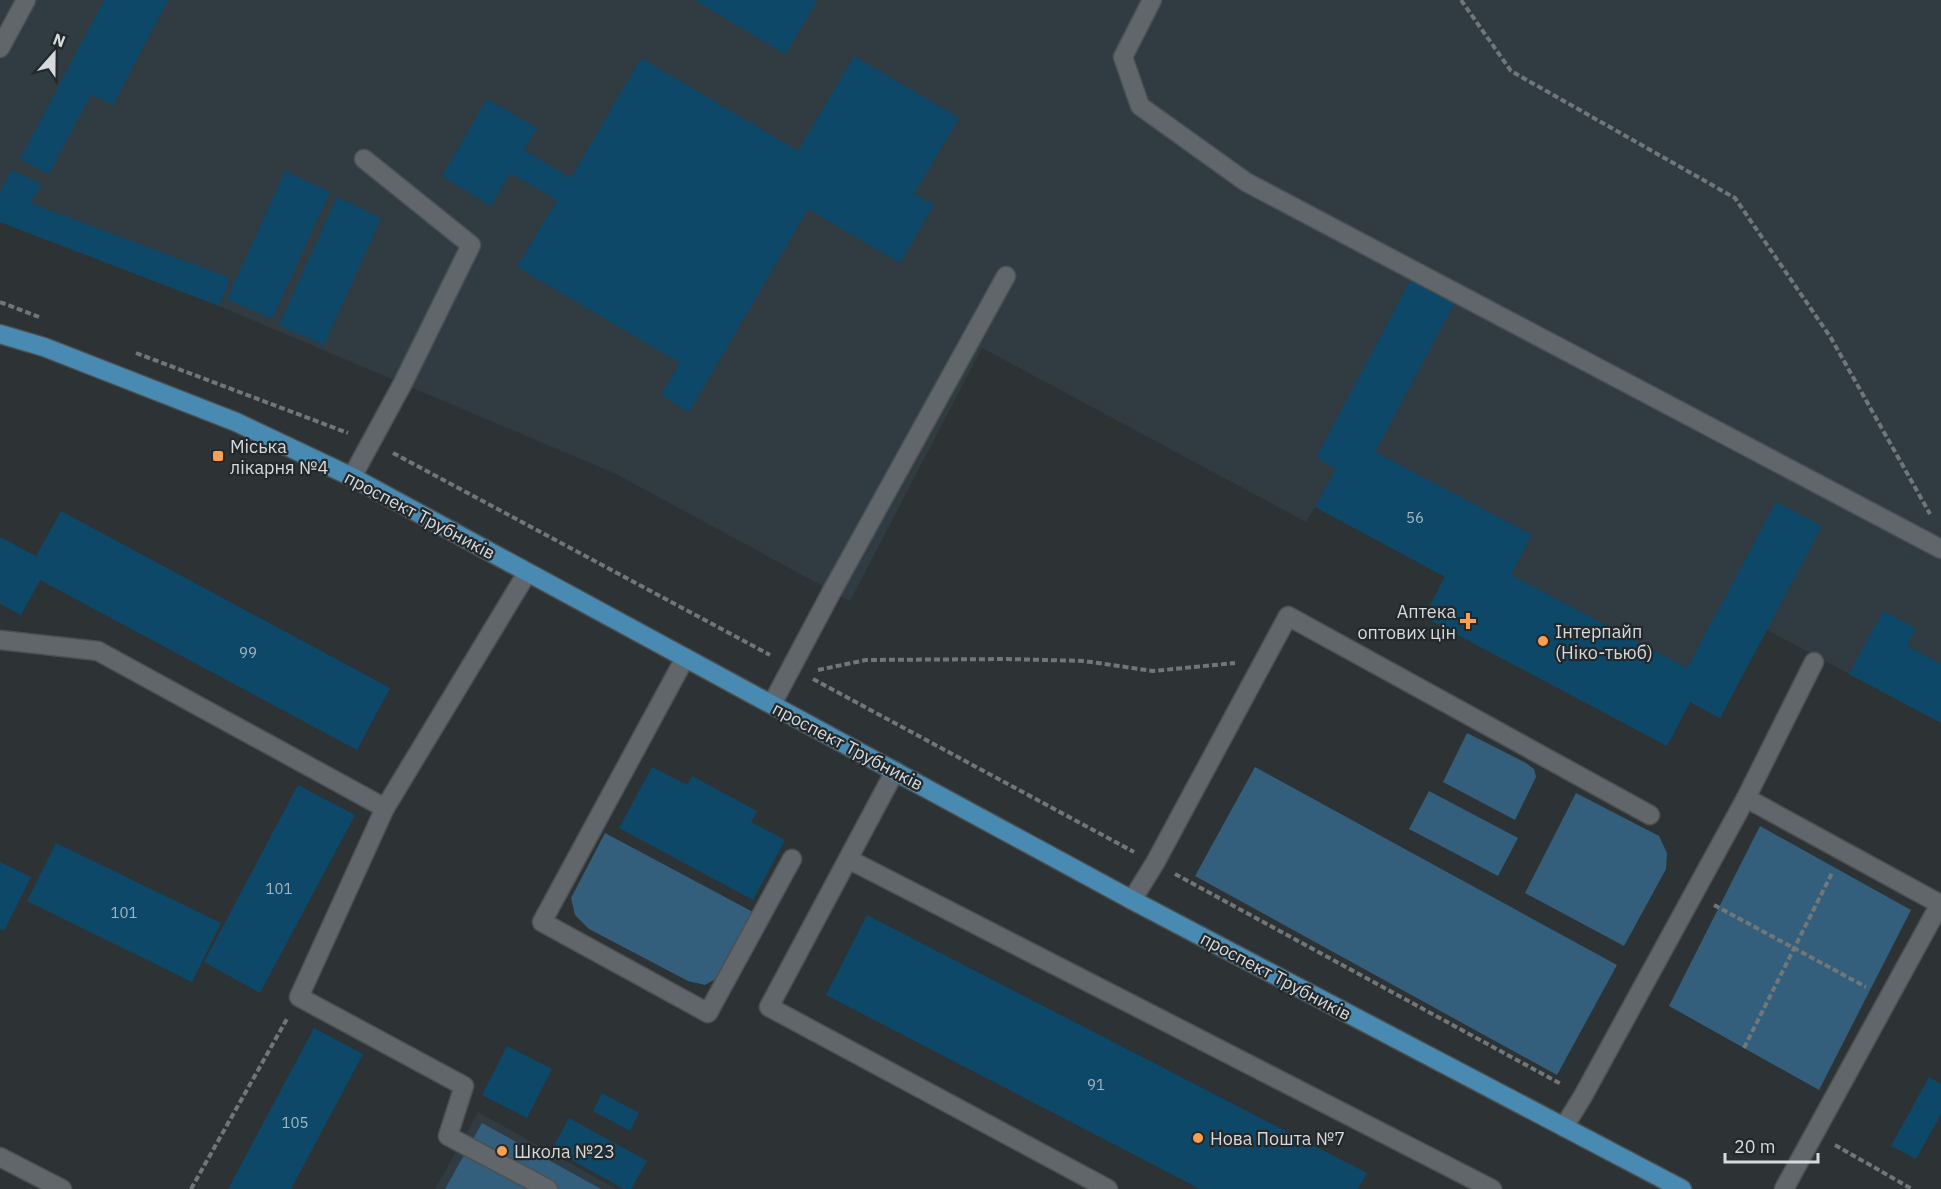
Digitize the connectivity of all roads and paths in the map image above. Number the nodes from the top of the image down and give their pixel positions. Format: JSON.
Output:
{"nodes":[{"id":1,"x":26,"y":0,"type":"edge"},
{"id":2,"x":1152,"y":0,"type":"edge"},
{"id":3,"x":1461,"y":0,"type":"edge"},
{"id":4,"x":0,"y":48,"type":"edge"},
{"id":5,"x":363,"y":159,"type":"dead end"},
{"id":6,"x":1006,"y":276,"type":"dead end"},
{"id":7,"x":0,"y":334,"type":"edge"},
{"id":8,"x":352,"y":477,"type":"junction"},
{"id":9,"x":1935,"y":523,"type":"dead end"},
{"id":10,"x":1941,"y":549,"type":"edge"},
{"id":11,"x":527,"y":573,"type":"junction"},
{"id":12,"x":0,"y":640,"type":"edge"},
{"id":13,"x":686,"y":658,"type":"junction"},
{"id":14,"x":1265,"y":660,"type":"junction"},
{"id":15,"x":1814,"y":662,"type":"dead end"},
{"id":16,"x":813,"y":671,"type":"dead end"},
{"id":17,"x":772,"y":704,"type":"junction"},
{"id":18,"x":895,"y":771,"type":"junction"},
{"id":19,"x":1746,"y":798,"type":"junction"},
{"id":20,"x":385,"y":808,"type":"junction"},
{"id":21,"x":1650,"y":815,"type":"dead end"},
{"id":22,"x":1843,"y":851,"type":"junction"},
{"id":23,"x":792,"y":859,"type":"dead end"},
{"id":24,"x":848,"y":859,"type":"junction"},
{"id":25,"x":1693,"y":893,"type":"junction"},
{"id":26,"x":1132,"y":900,"type":"junction"},
{"id":27,"x":1940,"y":903,"type":"edge"},
{"id":28,"x":1792,"y":949,"type":"junction"},
{"id":29,"x":299,"y":997,"type":"junction"},
{"id":30,"x":1888,"y":999,"type":"junction"},
{"id":31,"x":1744,"y":1048,"type":"dead end"},
{"id":32,"x":1564,"y":1127,"type":"junction"},
{"id":33,"x":1813,"y":1133,"type":"junction"},
{"id":34,"x":0,"y":1157,"type":"edge"},
{"id":35,"x":1656,"y":1183,"type":"edge"},
{"id":36,"x":62,"y":1189,"type":"edge"},
{"id":37,"x":191,"y":1189,"type":"edge"},
{"id":38,"x":548,"y":1189,"type":"edge"},
{"id":39,"x":1108,"y":1189,"type":"edge"},
{"id":40,"x":1492,"y":1189,"type":"edge"},
{"id":41,"x":1682,"y":1189,"type":"edge"},
{"id":42,"x":1784,"y":1189,"type":"edge"},
{"id":43,"x":1912,"y":1189,"type":"edge"}],
"edges":[{"from":1,"to":4,"type":"lane"},
{"from":2,"to":10,"type":"lane"},
{"from":3,"to":9,"type":"path"},
{"from":5,"to":8,"type":"lane"},
{"from":6,"to":17,"type":"lane"},
{"from":7,"to":8,"type":"main road","name":"проспект Трубників"},
{"from":8,"to":11,"type":"main road","name":"проспект Трубників"},
{"from":11,"to":13,"type":"main road","name":"проспект Трубників"},
{"from":11,"to":20,"type":"lane"},
{"from":12,"to":20,"type":"lane"},
{"from":13,"to":17,"type":"main road","name":"проспект Трубників"},
{"from":13,"to":23,"type":"lane"},
{"from":14,"to":16,"type":"path"},
{"from":14,"to":21,"type":"lane"},
{"from":14,"to":26,"type":"lane"},
{"from":15,"to":19,"type":"lane"},
{"from":17,"to":18,"type":"main road","name":"проспект Трубників"},
{"from":18,"to":24,"type":"lane"},
{"from":18,"to":26,"type":"main road","name":"проспект Трубників"},
{"from":19,"to":22,"type":"lane"},
{"from":19,"to":25,"type":"lane"},
{"from":20,"to":29,"type":"lane"},
{"from":22,"to":27,"type":"lane"},
{"from":22,"to":28,"type":"path"},
{"from":24,"to":39,"type":"lane"},
{"from":24,"to":40,"type":"lane"},
{"from":25,"to":28,"type":"path"},
{"from":25,"to":32,"type":"lane"},
{"from":26,"to":32,"type":"main road","name":"проспект Трубників"},
{"from":27,"to":30,"type":"lane"},
{"from":28,"to":30,"type":"path"},
{"from":28,"to":31,"type":"path"},
{"from":29,"to":37,"type":"path"},
{"from":29,"to":38,"type":"lane"},
{"from":30,"to":33,"type":"lane"},
{"from":32,"to":35,"type":"main road","name":"проспект Трубників"},
{"from":33,"to":42,"type":"lane"},
{"from":33,"to":43,"type":"path"},
{"from":34,"to":36,"type":"lane"},
{"from":35,"to":41,"type":"main road","name":"проспект Трубників"}]}
